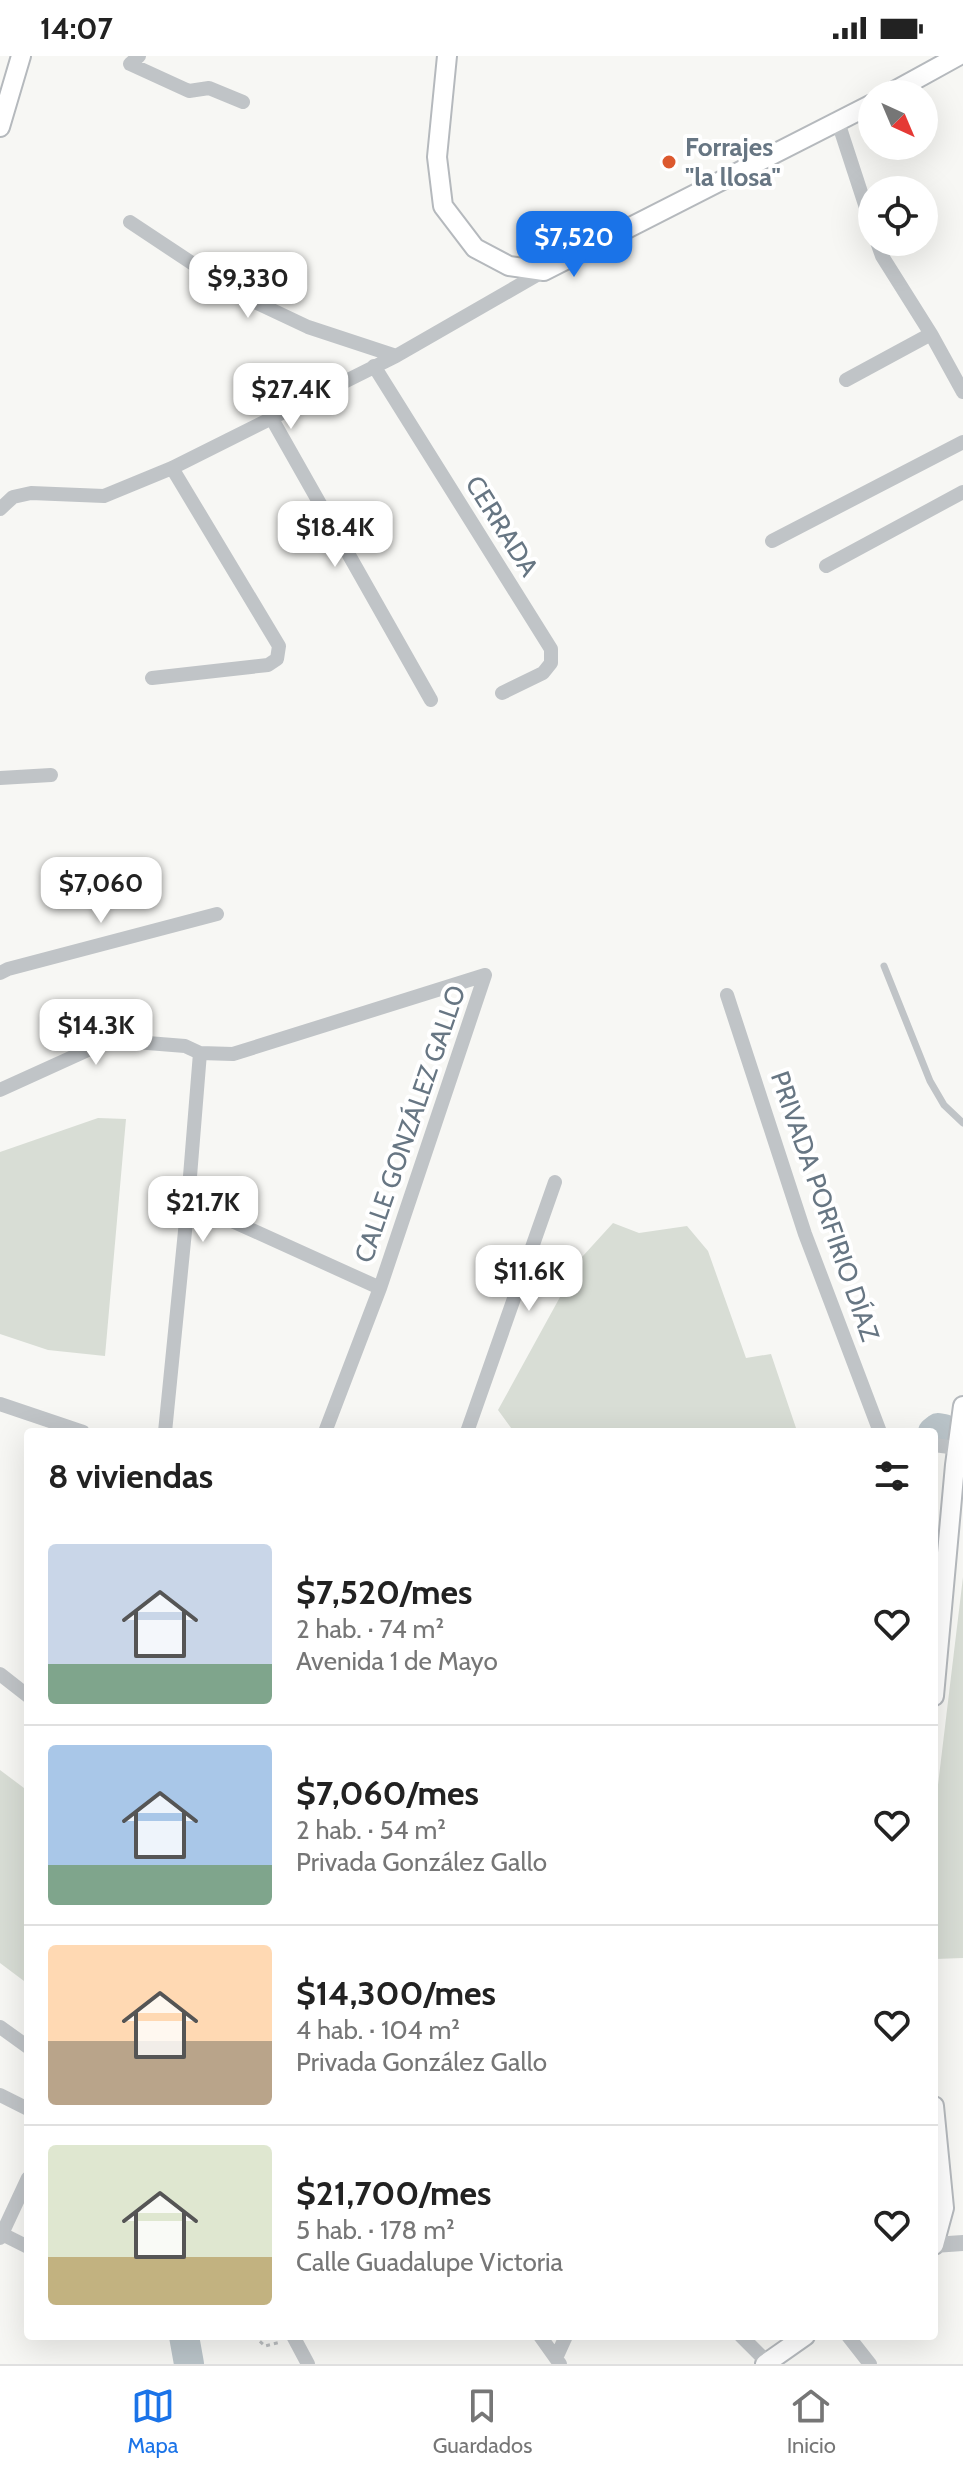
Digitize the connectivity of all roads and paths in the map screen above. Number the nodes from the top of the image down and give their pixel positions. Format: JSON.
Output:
{"nodes":[{"id":1,"x":21,"y":56,"type":"edge"},
{"id":2,"x":139,"y":56,"type":"edge"},
{"id":3,"x":447,"y":56,"type":"edge"},
{"id":4,"x":958,"y":56,"type":"edge"},
{"id":5,"x":914,"y":80,"type":"edge"},
{"id":6,"x":243,"y":102,"type":"dead end"},
{"id":7,"x":858,"y":111,"type":"edge"},
{"id":8,"x":838,"y":122,"type":"junction"},
{"id":9,"x":0,"y":127,"type":"edge"},
{"id":10,"x":858,"y":183,"type":"edge"},
{"id":11,"x":130,"y":222,"type":"dead end"},
{"id":12,"x":882,"y":256,"type":"edge"},
{"id":13,"x":544,"y":271,"type":"junction"},
{"id":14,"x":931,"y":334,"type":"junction"},
{"id":15,"x":396,"y":356,"type":"junction"},
{"id":16,"x":374,"y":366,"type":"junction"},
{"id":17,"x":846,"y":380,"type":"dead end"},
{"id":18,"x":961,"y":383,"type":"edge"},
{"id":19,"x":272,"y":419,"type":"junction"},
{"id":20,"x":963,"y":442,"type":"edge"},
{"id":21,"x":172,"y":468,"type":"junction"},
{"id":22,"x":963,"y":492,"type":"edge"},
{"id":23,"x":0,"y":509,"type":"edge"},
{"id":24,"x":772,"y":541,"type":"dead end"},
{"id":25,"x":826,"y":566,"type":"dead end"},
{"id":26,"x":152,"y":678,"type":"dead end"},
{"id":27,"x":502,"y":693,"type":"dead end"},
{"id":28,"x":431,"y":700,"type":"dead end"},
{"id":29,"x":51,"y":775,"type":"dead end"},
{"id":30,"x":0,"y":778,"type":"edge"},
{"id":31,"x":217,"y":914,"type":"dead end"},
{"id":32,"x":884,"y":966,"type":"dead end"},
{"id":33,"x":0,"y":973,"type":"edge"},
{"id":34,"x":727,"y":995,"type":"dead end"},
{"id":35,"x":200,"y":1053,"type":"junction"},
{"id":36,"x":0,"y":1090,"type":"edge"},
{"id":37,"x":963,"y":1123,"type":"edge"},
{"id":38,"x":555,"y":1182,"type":"dead end"},
{"id":39,"x":188,"y":1201,"type":"junction"},
{"id":40,"x":380,"y":1288,"type":"junction"},
{"id":41,"x":963,"y":1406,"type":"edge"},
{"id":42,"x":2,"y":1408,"type":"edge"},
{"id":43,"x":70,"y":1428,"type":"edge"},
{"id":44,"x":165,"y":1428,"type":"edge"},
{"id":45,"x":327,"y":1428,"type":"edge"},
{"id":46,"x":468,"y":1428,"type":"edge"},
{"id":47,"x":878,"y":1428,"type":"edge"},
{"id":48,"x":938,"y":1446,"type":"edge"},
{"id":49,"x":957,"y":1448,"type":"junction"},
{"id":50,"x":938,"y":1653,"type":"edge"},
{"id":51,"x":1,"y":1678,"type":"edge"},
{"id":52,"x":24,"y":1688,"type":"edge"},
{"id":53,"x":0,"y":2027,"type":"edge"},
{"id":54,"x":24,"y":2044,"type":"edge"},
{"id":55,"x":0,"y":2095,"type":"edge"},
{"id":56,"x":24,"y":2107,"type":"edge"},
{"id":57,"x":24,"y":2186,"type":"edge"},
{"id":58,"x":938,"y":2188,"type":"edge"},
{"id":59,"x":939,"y":2208,"type":"edge"},
{"id":60,"x":1,"y":2235,"type":"edge"},
{"id":61,"x":963,"y":2243,"type":"edge"},
{"id":62,"x":24,"y":2245,"type":"edge"},
{"id":63,"x":938,"y":2245,"type":"edge"},
{"id":64,"x":258,"y":2340,"type":"edge"},
{"id":65,"x":286,"y":2340,"type":"edge"},
{"id":66,"x":295,"y":2340,"type":"edge"},
{"id":67,"x":543,"y":2340,"type":"edge"},
{"id":68,"x":565,"y":2340,"type":"edge"},
{"id":69,"x":745,"y":2340,"type":"edge"},
{"id":70,"x":799,"y":2340,"type":"edge"},
{"id":71,"x":851,"y":2340,"type":"edge"},
{"id":72,"x":558,"y":2361,"type":"edge"},
{"id":73,"x":766,"y":2363,"type":"edge"},
{"id":74,"x":308,"y":2364,"type":"edge"},
{"id":75,"x":870,"y":2364,"type":"edge"}],
"edges":[{"from":1,"to":9,"type":"main road"},
{"from":2,"to":6,"type":"street"},
{"from":3,"to":13,"type":"main road"},
{"from":4,"to":5,"type":"main road"},
{"from":7,"to":8,"type":"main road"},
{"from":8,"to":10,"type":"street"},
{"from":8,"to":13,"type":"main road"},
{"from":11,"to":15,"type":"street"},
{"from":12,"to":14,"type":"street"},
{"from":13,"to":15,"type":"street"},
{"from":14,"to":17,"type":"street"},
{"from":14,"to":18,"type":"street"},
{"from":15,"to":16,"type":"street"},
{"from":16,"to":19,"type":"street"},
{"from":16,"to":27,"type":"street","name":"CERRADA"},
{"from":19,"to":21,"type":"street"},
{"from":19,"to":28,"type":"street"},
{"from":20,"to":24,"type":"street"},
{"from":21,"to":23,"type":"street"},
{"from":21,"to":26,"type":"street"},
{"from":22,"to":25,"type":"street"},
{"from":29,"to":30,"type":"street"},
{"from":31,"to":33,"type":"street"},
{"from":32,"to":37,"type":"lane"},
{"from":34,"to":47,"type":"street","name":"PRIVADA PORFIRIO DÍAZ"},
{"from":35,"to":36,"type":"street"},
{"from":35,"to":39,"type":"street"},
{"from":35,"to":40,"type":"street","name":"CALLE GONZÁLEZ GALLO"},
{"from":38,"to":46,"type":"street"},
{"from":39,"to":40,"type":"street"},
{"from":39,"to":44,"type":"street"},
{"from":40,"to":45,"type":"street","name":"CALLE GONZÁLEZ GALLO"},
{"from":41,"to":49,"type":"main road"},
{"from":42,"to":43,"type":"street"},
{"from":48,"to":49,"type":"street"},
{"from":49,"to":50,"type":"main road"},
{"from":51,"to":52,"type":"street"},
{"from":53,"to":54,"type":"street"},
{"from":55,"to":56,"type":"street"},
{"from":57,"to":60,"type":"street"},
{"from":58,"to":59,"type":"main road"},
{"from":60,"to":62,"type":"street"},
{"from":61,"to":63,"type":"street"},
{"from":64,"to":65,"type":"path"},
{"from":66,"to":74,"type":"street"},
{"from":67,"to":72,"type":"street"},
{"from":68,"to":72,"type":"street"},
{"from":69,"to":73,"type":"street"},
{"from":70,"to":73,"type":"main road"},
{"from":71,"to":75,"type":"street"}]}
